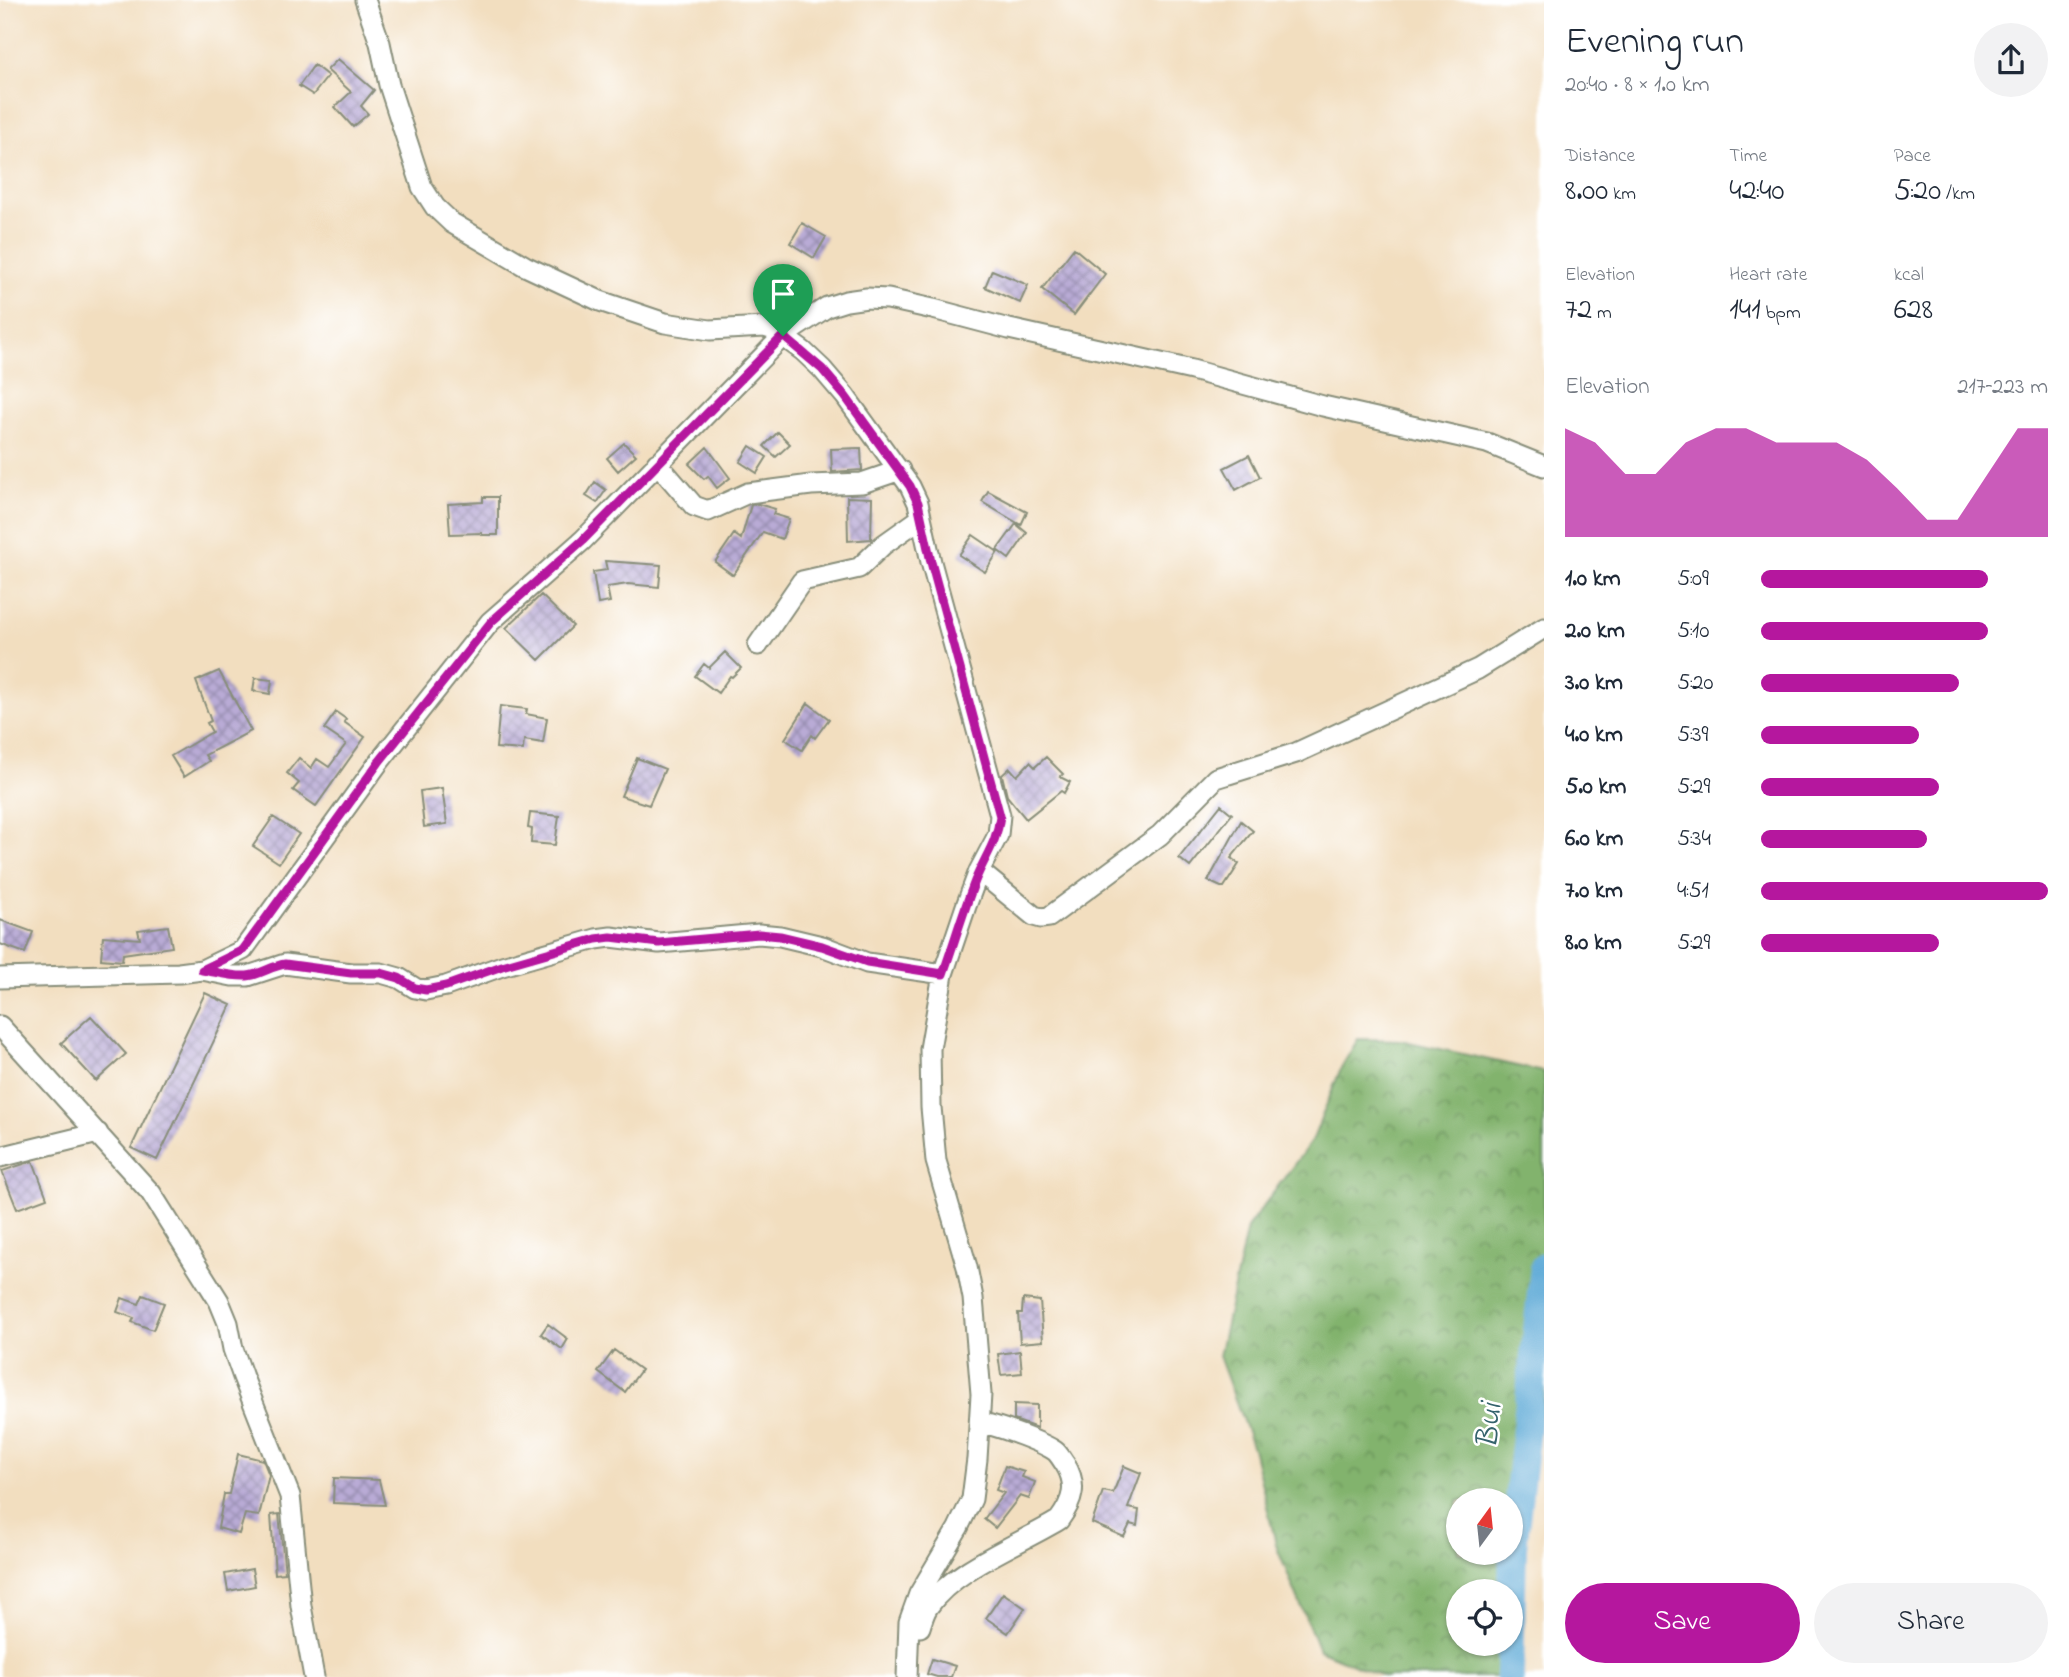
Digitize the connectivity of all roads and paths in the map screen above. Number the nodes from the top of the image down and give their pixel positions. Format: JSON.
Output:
{"nodes":[{"id":1,"x":365,"y":0,"type":"edge"},
{"id":2,"x":783,"y":336,"type":"junction"},
{"id":3,"x":657,"y":463,"type":"junction"},
{"id":4,"x":1544,"y":466,"type":"edge"},
{"id":5,"x":900,"y":470,"type":"junction"},
{"id":6,"x":921,"y":518,"type":"junction"},
{"id":7,"x":1544,"y":628,"type":"edge"},
{"id":8,"x":758,"y":645,"type":"dead end"},
{"id":9,"x":979,"y":871,"type":"junction"},
{"id":10,"x":243,"y":950,"type":"junction"},
{"id":11,"x":202,"y":970,"type":"junction"},
{"id":12,"x":943,"y":974,"type":"junction"},
{"id":13,"x":232,"y":976,"type":"junction"},
{"id":14,"x":0,"y":978,"type":"edge"},
{"id":15,"x":0,"y":1026,"type":"edge"},
{"id":16,"x":98,"y":1133,"type":"junction"},
{"id":17,"x":0,"y":1157,"type":"edge"},
{"id":18,"x":980,"y":1430,"type":"junction"},
{"id":19,"x":906,"y":1673,"type":"edge"},
{"id":20,"x":314,"y":1677,"type":"edge"}],
"edges":[{"from":1,"to":2,"type":"street"},
{"from":2,"to":3,"type":"street"},
{"from":2,"to":4,"type":"street"},
{"from":2,"to":5,"type":"street"},
{"from":3,"to":5,"type":"street"},
{"from":3,"to":10,"type":"street"},
{"from":5,"to":6,"type":"street"},
{"from":6,"to":8,"type":"street"},
{"from":6,"to":9,"type":"street"},
{"from":7,"to":9,"type":"street"},
{"from":9,"to":12,"type":"street"},
{"from":10,"to":11,"type":"street"},
{"from":10,"to":13,"type":"street"},
{"from":11,"to":13,"type":"street"},
{"from":11,"to":14,"type":"street"},
{"from":12,"to":13,"type":"street"},
{"from":12,"to":18,"type":"street"},
{"from":15,"to":16,"type":"street"},
{"from":16,"to":17,"type":"street"},
{"from":16,"to":20,"type":"street"},
{"from":18,"to":19,"type":"street"},
{"from":18,"to":19,"type":"street"}]}
